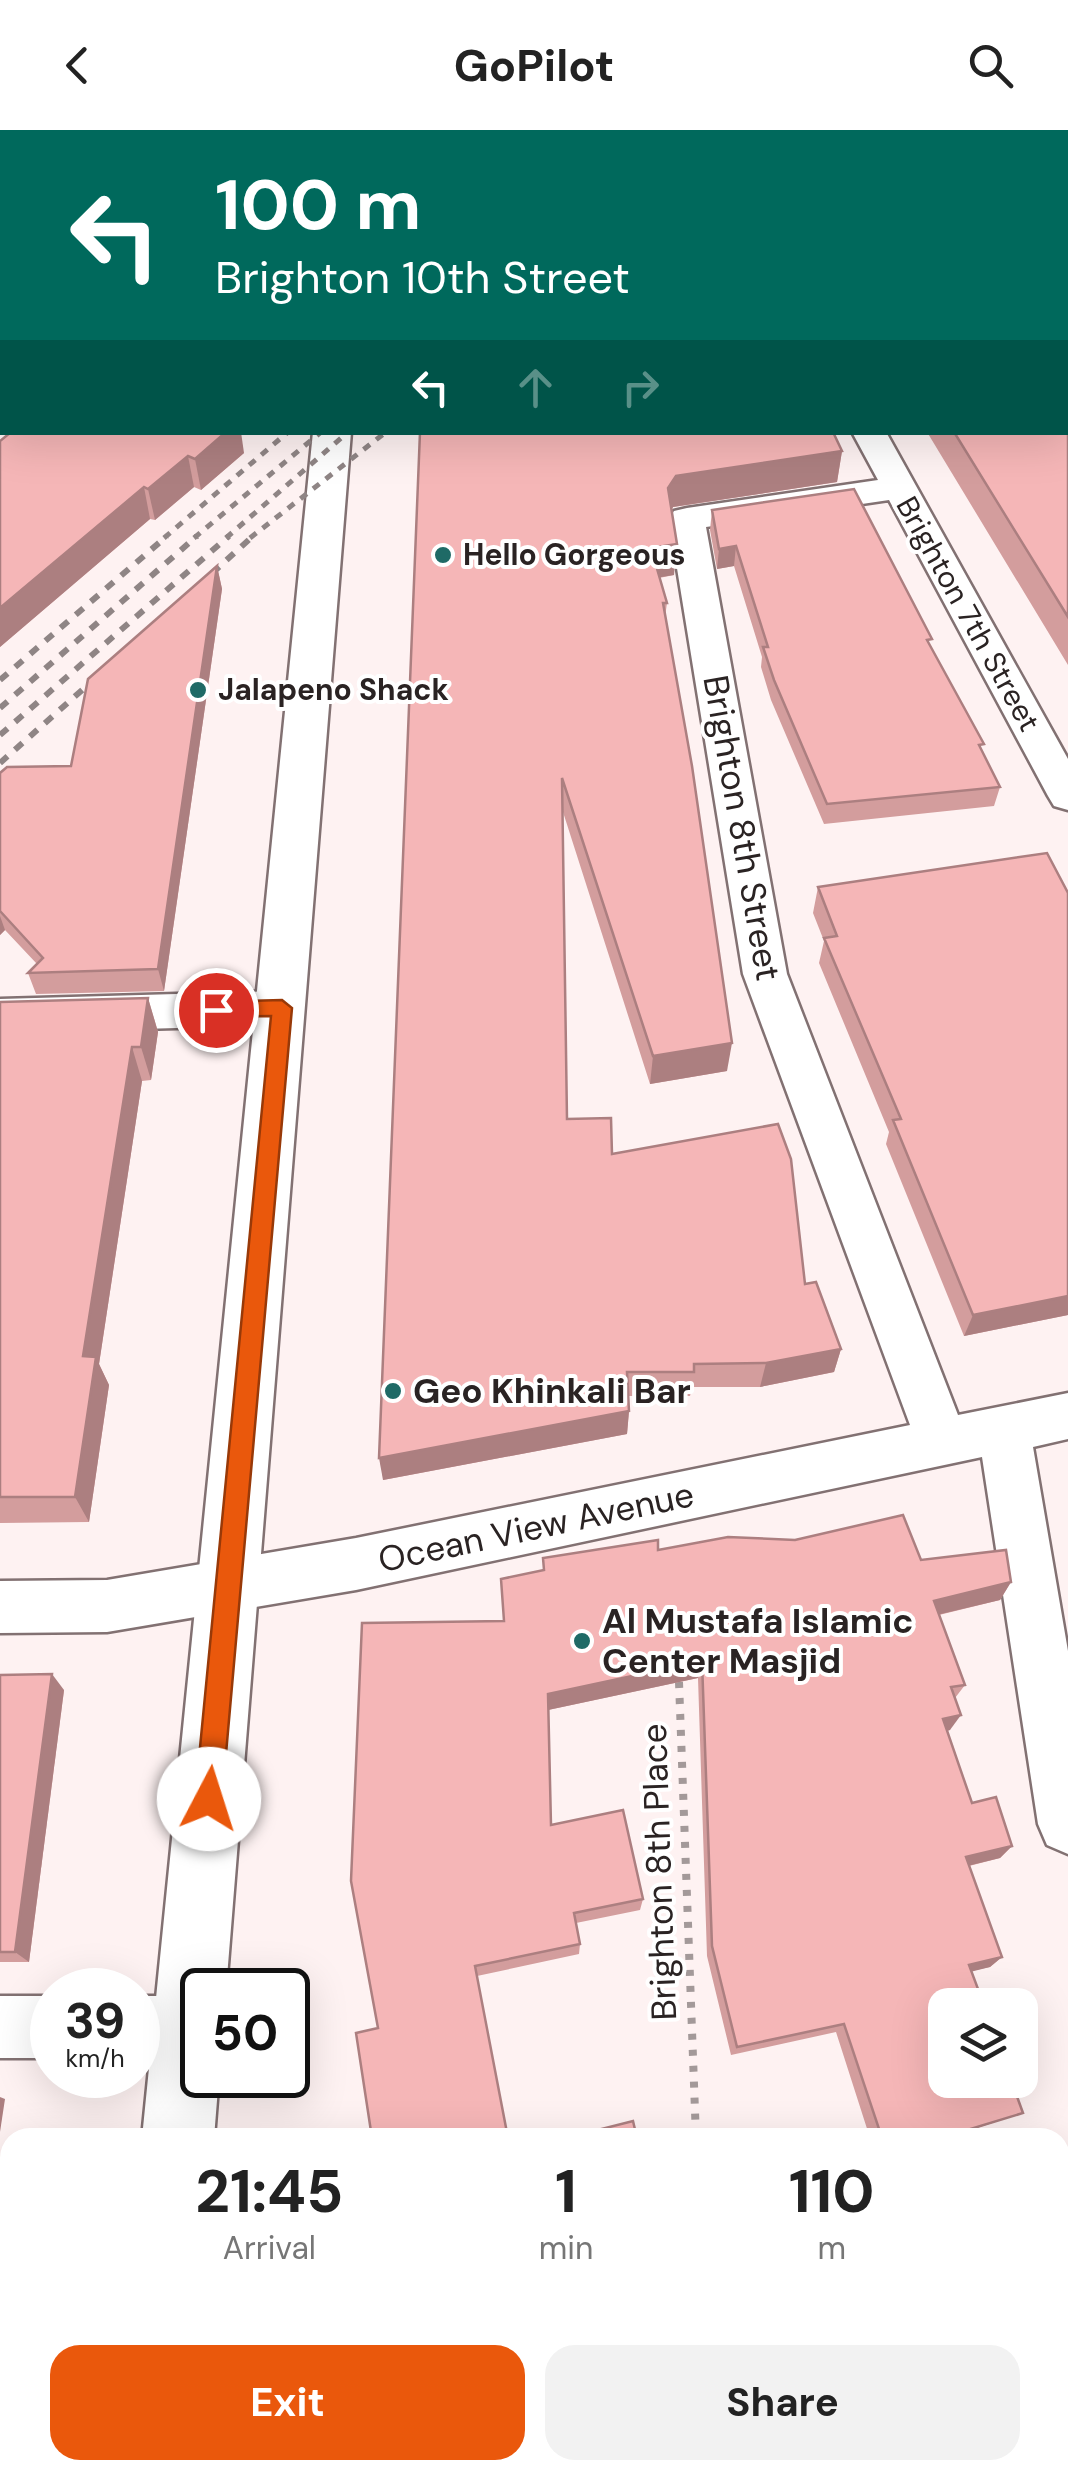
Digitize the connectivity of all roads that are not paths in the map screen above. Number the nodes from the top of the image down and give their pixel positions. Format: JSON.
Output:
{"nodes":[{"id":1,"x":332,"y":435,"type":"edge"},
{"id":2,"x":870,"y":435,"type":"edge"},
{"id":3,"x":900,"y":488,"type":"junction"},
{"id":4,"x":1068,"y":796,"type":"edge"},
{"id":5,"x":282,"y":1008,"type":"junction"},
{"id":6,"x":0,"y":1016,"type":"edge"},
{"id":7,"x":1068,"y":1416,"type":"edge"},
{"id":8,"x":1004,"y":1430,"type":"junction"},
{"id":9,"x":943,"y":1442,"type":"junction"},
{"id":10,"x":229,"y":1585,"type":"junction"},
{"id":11,"x":0,"y":1607,"type":"edge"},
{"id":12,"x":1068,"y":1824,"type":"edge"},
{"id":13,"x":163,"y":2026,"type":"edge"},
{"id":14,"x":0,"y":2027,"type":"edge"},
{"id":15,"x":30,"y":2027,"type":"edge"},
{"id":16,"x":177,"y":2128,"type":"edge"}],
"edges":[{"from":1,"to":5,"type":"main road"},
{"from":2,"to":3,"type":"street","name":"Brighton 7th Street"},
{"from":3,"to":4,"type":"street","name":"Brighton 7th Street"},
{"from":3,"to":9,"type":"street","name":"Brighton 8th Street"},
{"from":5,"to":6,"type":"street"},
{"from":5,"to":10,"type":"main road"},
{"from":7,"to":8,"type":"street","name":"Ocean View Avenue"},
{"from":8,"to":9,"type":"street","name":"Ocean View Avenue"},
{"from":8,"to":12,"type":"street"},
{"from":9,"to":10,"type":"street","name":"Ocean View Avenue"},
{"from":10,"to":11,"type":"street","name":"Ocean View Avenue"},
{"from":10,"to":13,"type":"main road"},
{"from":13,"to":16,"type":"main road"},
{"from":14,"to":15,"type":"street"}]}
